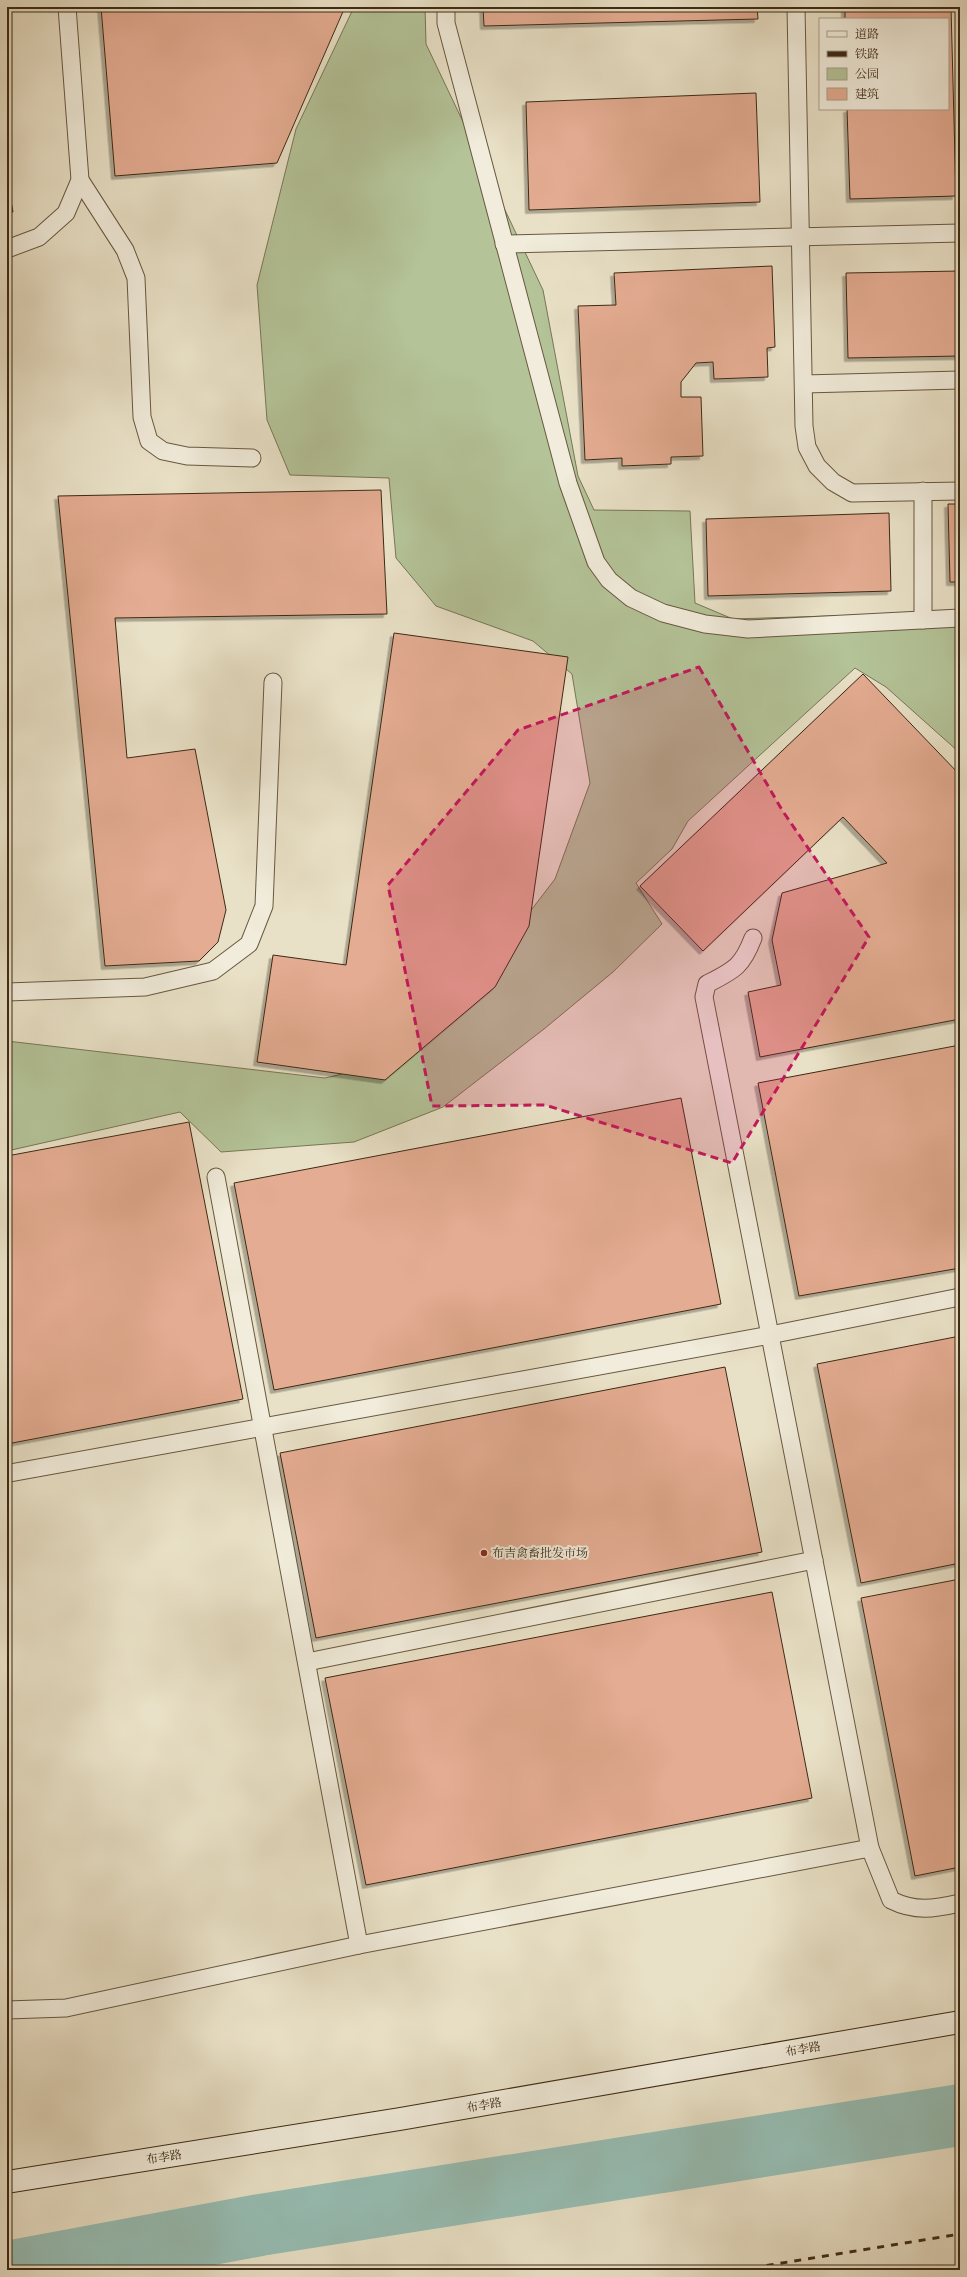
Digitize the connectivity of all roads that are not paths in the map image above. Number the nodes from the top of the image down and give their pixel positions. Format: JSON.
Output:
{"nodes":[{"id":1,"x":67,"y":7,"type":"edge"},
{"id":2,"x":446,"y":7,"type":"edge"},
{"id":3,"x":796,"y":7,"type":"edge"},
{"id":4,"x":80,"y":180,"type":"junction"},
{"id":5,"x":960,"y":233,"type":"edge"},
{"id":6,"x":800,"y":237,"type":"junction"},
{"id":7,"x":504,"y":244,"type":"junction"},
{"id":8,"x":7,"y":249,"type":"edge"},
{"id":9,"x":960,"y":380,"type":"edge"},
{"id":10,"x":804,"y":384,"type":"junction"},
{"id":11,"x":252,"y":458,"type":"dead end"},
{"id":12,"x":923,"y":491,"type":"junction"},
{"id":13,"x":960,"y":491,"type":"edge"},
{"id":14,"x":960,"y":618,"type":"edge"},
{"id":15,"x":923,"y":620,"type":"junction"},
{"id":16,"x":273,"y":682,"type":"dead end"},
{"id":17,"x":753,"y":938,"type":"dead end"},
{"id":18,"x":7,"y":992,"type":"edge"},
{"id":19,"x":216,"y":1177,"type":"dead end"},
{"id":20,"x":960,"y":1297,"type":"edge"},
{"id":21,"x":770,"y":1335,"type":"junction"},
{"id":22,"x":262,"y":1427,"type":"junction"},
{"id":23,"x":7,"y":1472,"type":"edge"},
{"id":24,"x":814,"y":1560,"type":"junction"},
{"id":25,"x":307,"y":1662,"type":"junction"},
{"id":26,"x":870,"y":1848,"type":"junction"},
{"id":27,"x":960,"y":1903,"type":"edge"},
{"id":28,"x":359,"y":1945,"type":"junction"},
{"id":29,"x":7,"y":2010,"type":"edge"},
{"id":30,"x":960,"y":2022,"type":"edge"},
{"id":31,"x":7,"y":2182,"type":"edge"}],
"edges":[{"from":1,"to":4,"type":"lane"},
{"from":2,"to":7,"type":"lane"},
{"from":3,"to":6,"type":"lane"},
{"from":4,"to":8,"type":"lane"},
{"from":4,"to":11,"type":"lane"},
{"from":5,"to":6,"type":"lane"},
{"from":6,"to":7,"type":"lane"},
{"from":6,"to":10,"type":"lane"},
{"from":7,"to":15,"type":"lane"},
{"from":9,"to":10,"type":"lane"},
{"from":10,"to":12,"type":"lane"},
{"from":12,"to":13,"type":"lane"},
{"from":12,"to":15,"type":"lane"},
{"from":14,"to":15,"type":"lane"},
{"from":16,"to":18,"type":"lane"},
{"from":17,"to":21,"type":"lane"},
{"from":19,"to":22,"type":"lane"},
{"from":20,"to":21,"type":"lane"},
{"from":21,"to":22,"type":"lane"},
{"from":21,"to":24,"type":"lane"},
{"from":22,"to":23,"type":"lane"},
{"from":22,"to":25,"type":"lane"},
{"from":24,"to":25,"type":"lane"},
{"from":24,"to":26,"type":"lane"},
{"from":25,"to":28,"type":"lane"},
{"from":26,"to":27,"type":"lane"},
{"from":26,"to":28,"type":"lane"},
{"from":28,"to":29,"type":"lane"},
{"from":30,"to":31,"type":"main road","name":"布李路"}]}
